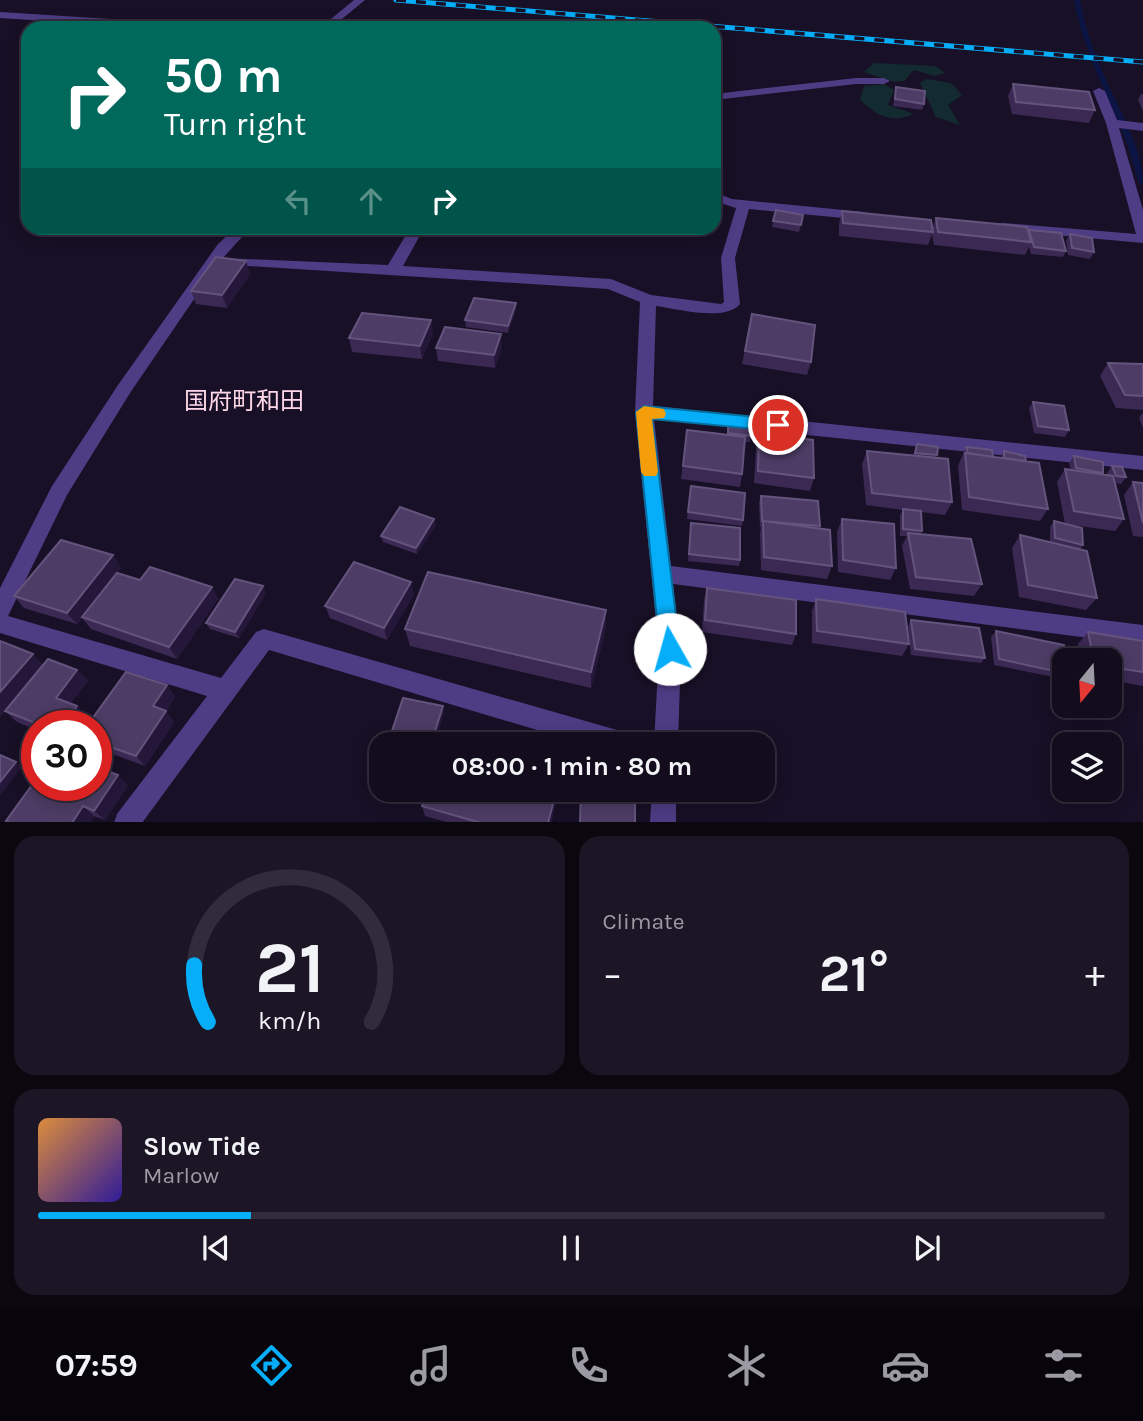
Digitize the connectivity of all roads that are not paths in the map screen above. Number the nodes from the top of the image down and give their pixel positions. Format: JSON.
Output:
{"nodes":[{"id":1,"x":360,"y":0,"type":"edge"},
{"id":2,"x":0,"y":15,"type":"edge"},
{"id":3,"x":95,"y":21,"type":"edge"},
{"id":4,"x":334,"y":21,"type":"edge"},
{"id":5,"x":884,"y":81,"type":"dead end"},
{"id":6,"x":1098,"y":91,"type":"dead end"},
{"id":7,"x":721,"y":96,"type":"edge"},
{"id":8,"x":1114,"y":123,"type":"junction"},
{"id":9,"x":1137,"y":126,"type":"edge"},
{"id":10,"x":721,"y":199,"type":"edge"},
{"id":11,"x":744,"y":204,"type":"junction"},
{"id":12,"x":878,"y":218,"type":"edge"},
{"id":13,"x":989,"y":227,"type":"edge"},
{"id":14,"x":237,"y":235,"type":"edge"},
{"id":15,"x":413,"y":235,"type":"edge"},
{"id":16,"x":1143,"y":237,"type":"edge"},
{"id":17,"x":214,"y":261,"type":"junction"},
{"id":18,"x":393,"y":270,"type":"junction"},
{"id":19,"x":648,"y":300,"type":"junction"},
{"id":20,"x":644,"y":412,"type":"junction"},
{"id":21,"x":1143,"y":463,"type":"edge"},
{"id":22,"x":661,"y":574,"type":"junction"},
{"id":23,"x":0,"y":609,"type":"edge"},
{"id":24,"x":0,"y":623,"type":"edge"},
{"id":25,"x":1143,"y":635,"type":"edge"},
{"id":26,"x":227,"y":691,"type":"junction"},
{"id":27,"x":583,"y":732,"type":"edge"},
{"id":28,"x":667,"y":732,"type":"edge"},
{"id":29,"x":664,"y":802,"type":"edge"},
{"id":30,"x":126,"y":822,"type":"edge"},
{"id":31,"x":663,"y":822,"type":"edge"}],
"edges":[{"from":1,"to":4,"type":"street"},
{"from":2,"to":3,"type":"street"},
{"from":5,"to":7,"type":"street"},
{"from":6,"to":8,"type":"street"},
{"from":8,"to":9,"type":"street"},
{"from":8,"to":16,"type":"street"},
{"from":10,"to":11,"type":"street"},
{"from":11,"to":12,"type":"street"},
{"from":11,"to":19,"type":"street"},
{"from":13,"to":16,"type":"street"},
{"from":14,"to":17,"type":"street"},
{"from":15,"to":18,"type":"street"},
{"from":17,"to":18,"type":"street"},
{"from":17,"to":23,"type":"street"},
{"from":18,"to":19,"type":"street"},
{"from":19,"to":20,"type":"street"},
{"from":20,"to":21,"type":"street"},
{"from":20,"to":22,"type":"street"},
{"from":22,"to":25,"type":"street"},
{"from":22,"to":28,"type":"street"},
{"from":24,"to":26,"type":"street"},
{"from":26,"to":27,"type":"street"},
{"from":26,"to":30,"type":"street"},
{"from":29,"to":31,"type":"street"}]}
